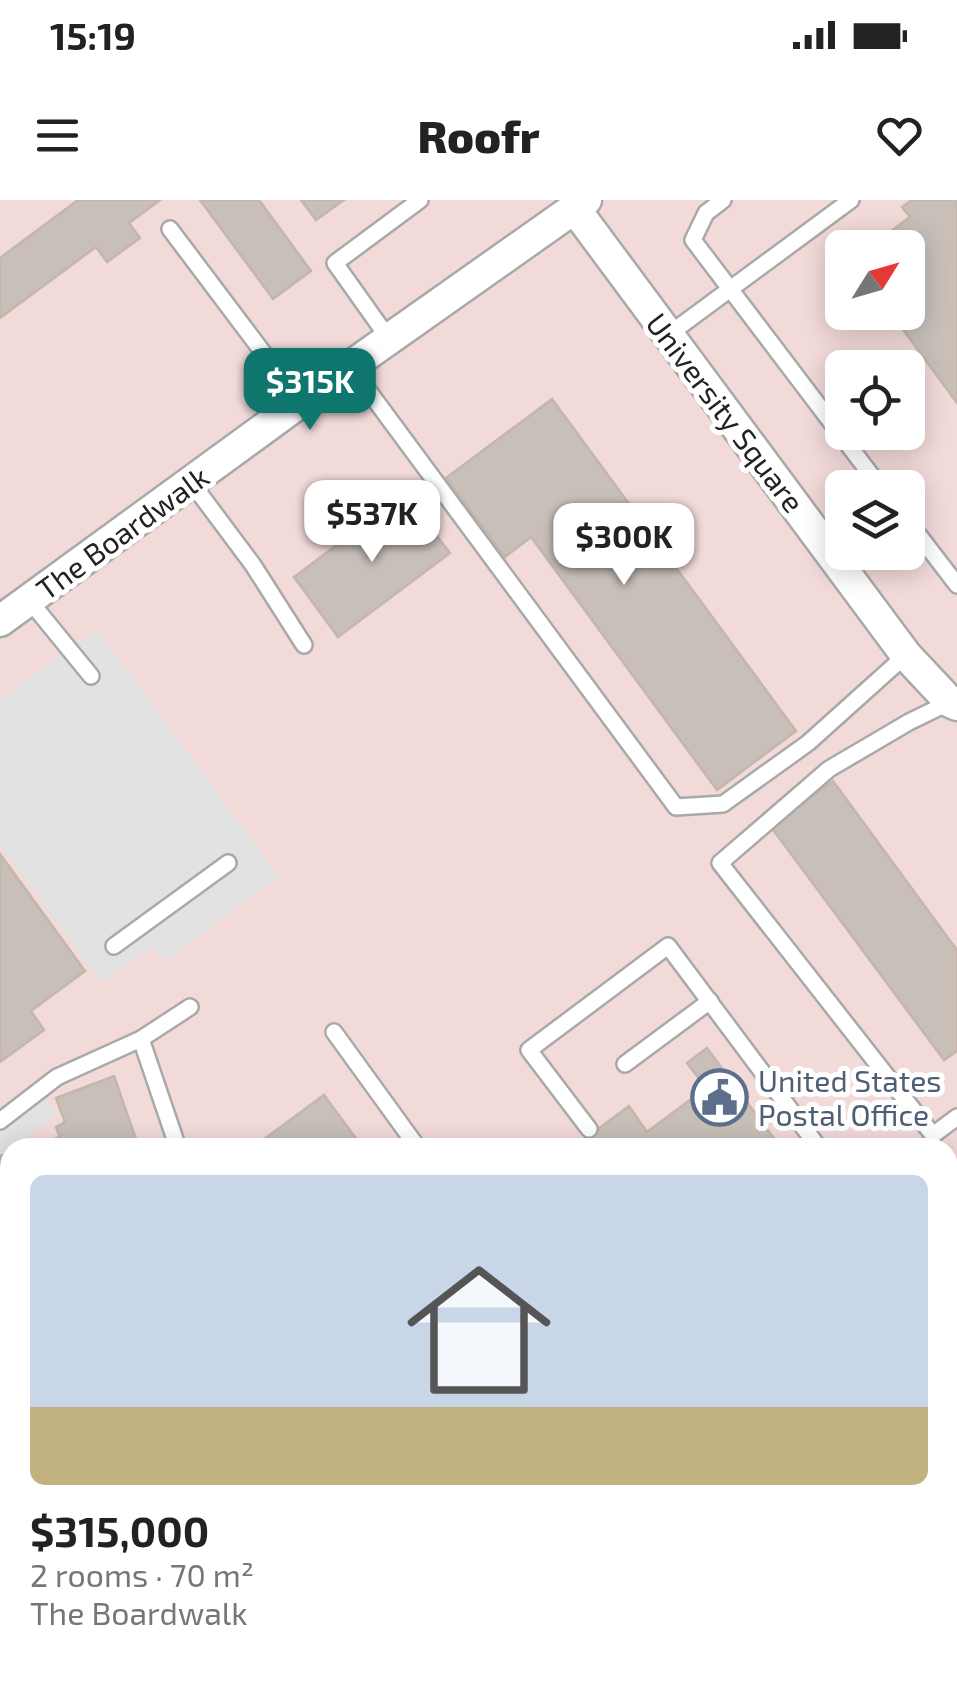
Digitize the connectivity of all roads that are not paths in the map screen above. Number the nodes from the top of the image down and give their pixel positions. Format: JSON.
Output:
{"nodes":[{"id":1,"x":420,"y":200,"type":"edge"},
{"id":2,"x":723,"y":200,"type":"edge"},
{"id":3,"x":851,"y":200,"type":"edge"},
{"id":4,"x":580,"y":204,"type":"edge"},
{"id":5,"x":170,"y":228,"type":"dead end"},
{"id":6,"x":729,"y":291,"type":"junction"},
{"id":7,"x":668,"y":334,"type":"junction"},
{"id":8,"x":389,"y":338,"type":"junction"},
{"id":9,"x":350,"y":366,"type":"junction"},
{"id":10,"x":300,"y":402,"type":"junction"},
{"id":11,"x":867,"y":470,"type":"edge"},
{"id":12,"x":191,"y":482,"type":"junction"},
{"id":13,"x":925,"y":544,"type":"edge"},
{"id":14,"x":957,"y":586,"type":"edge"},
{"id":15,"x":29,"y":600,"type":"junction"},
{"id":16,"x":0,"y":622,"type":"edge"},
{"id":17,"x":304,"y":645,"type":"dead end"},
{"id":18,"x":906,"y":655,"type":"junction"},
{"id":19,"x":91,"y":676,"type":"dead end"},
{"id":20,"x":954,"y":704,"type":"edge"},
{"id":21,"x":228,"y":863,"type":"dead end"},
{"id":22,"x":114,"y":946,"type":"dead end"},
{"id":23,"x":710,"y":1001,"type":"junction"},
{"id":24,"x":190,"y":1007,"type":"dead end"},
{"id":25,"x":334,"y":1032,"type":"dead end"},
{"id":26,"x":141,"y":1038,"type":"junction"},
{"id":27,"x":624,"y":1064,"type":"dead end"},
{"id":28,"x":957,"y":1117,"type":"edge"},
{"id":29,"x":0,"y":1120,"type":"edge"},
{"id":30,"x":589,"y":1129,"type":"dead end"},
{"id":31,"x":175,"y":1138,"type":"edge"},
{"id":32,"x":411,"y":1138,"type":"edge"},
{"id":33,"x":812,"y":1138,"type":"edge"}],
"edges":[{"from":1,"to":8,"type":"lane"},
{"from":2,"to":6,"type":"lane"},
{"from":3,"to":6,"type":"lane"},
{"from":4,"to":7,"type":"street","name":"University Square"},
{"from":4,"to":8,"type":"street","name":"The Boardwalk"},
{"from":5,"to":10,"type":"lane"},
{"from":6,"to":7,"type":"lane"},
{"from":6,"to":11,"type":"lane"},
{"from":7,"to":18,"type":"street","name":"University Square"},
{"from":8,"to":9,"type":"street","name":"The Boardwalk"},
{"from":9,"to":10,"type":"street","name":"The Boardwalk"},
{"from":9,"to":18,"type":"lane"},
{"from":10,"to":12,"type":"street","name":"The Boardwalk"},
{"from":12,"to":15,"type":"street","name":"The Boardwalk"},
{"from":12,"to":17,"type":"lane"},
{"from":13,"to":14,"type":"lane"},
{"from":15,"to":16,"type":"street","name":"The Boardwalk"},
{"from":15,"to":19,"type":"lane"},
{"from":18,"to":20,"type":"street","name":"University Square"},
{"from":20,"to":28,"type":"lane"},
{"from":21,"to":22,"type":"lane"},
{"from":23,"to":27,"type":"lane"},
{"from":23,"to":30,"type":"lane"},
{"from":23,"to":33,"type":"lane"},
{"from":24,"to":26,"type":"lane"},
{"from":25,"to":32,"type":"lane"},
{"from":26,"to":29,"type":"lane"},
{"from":26,"to":31,"type":"lane"}]}
